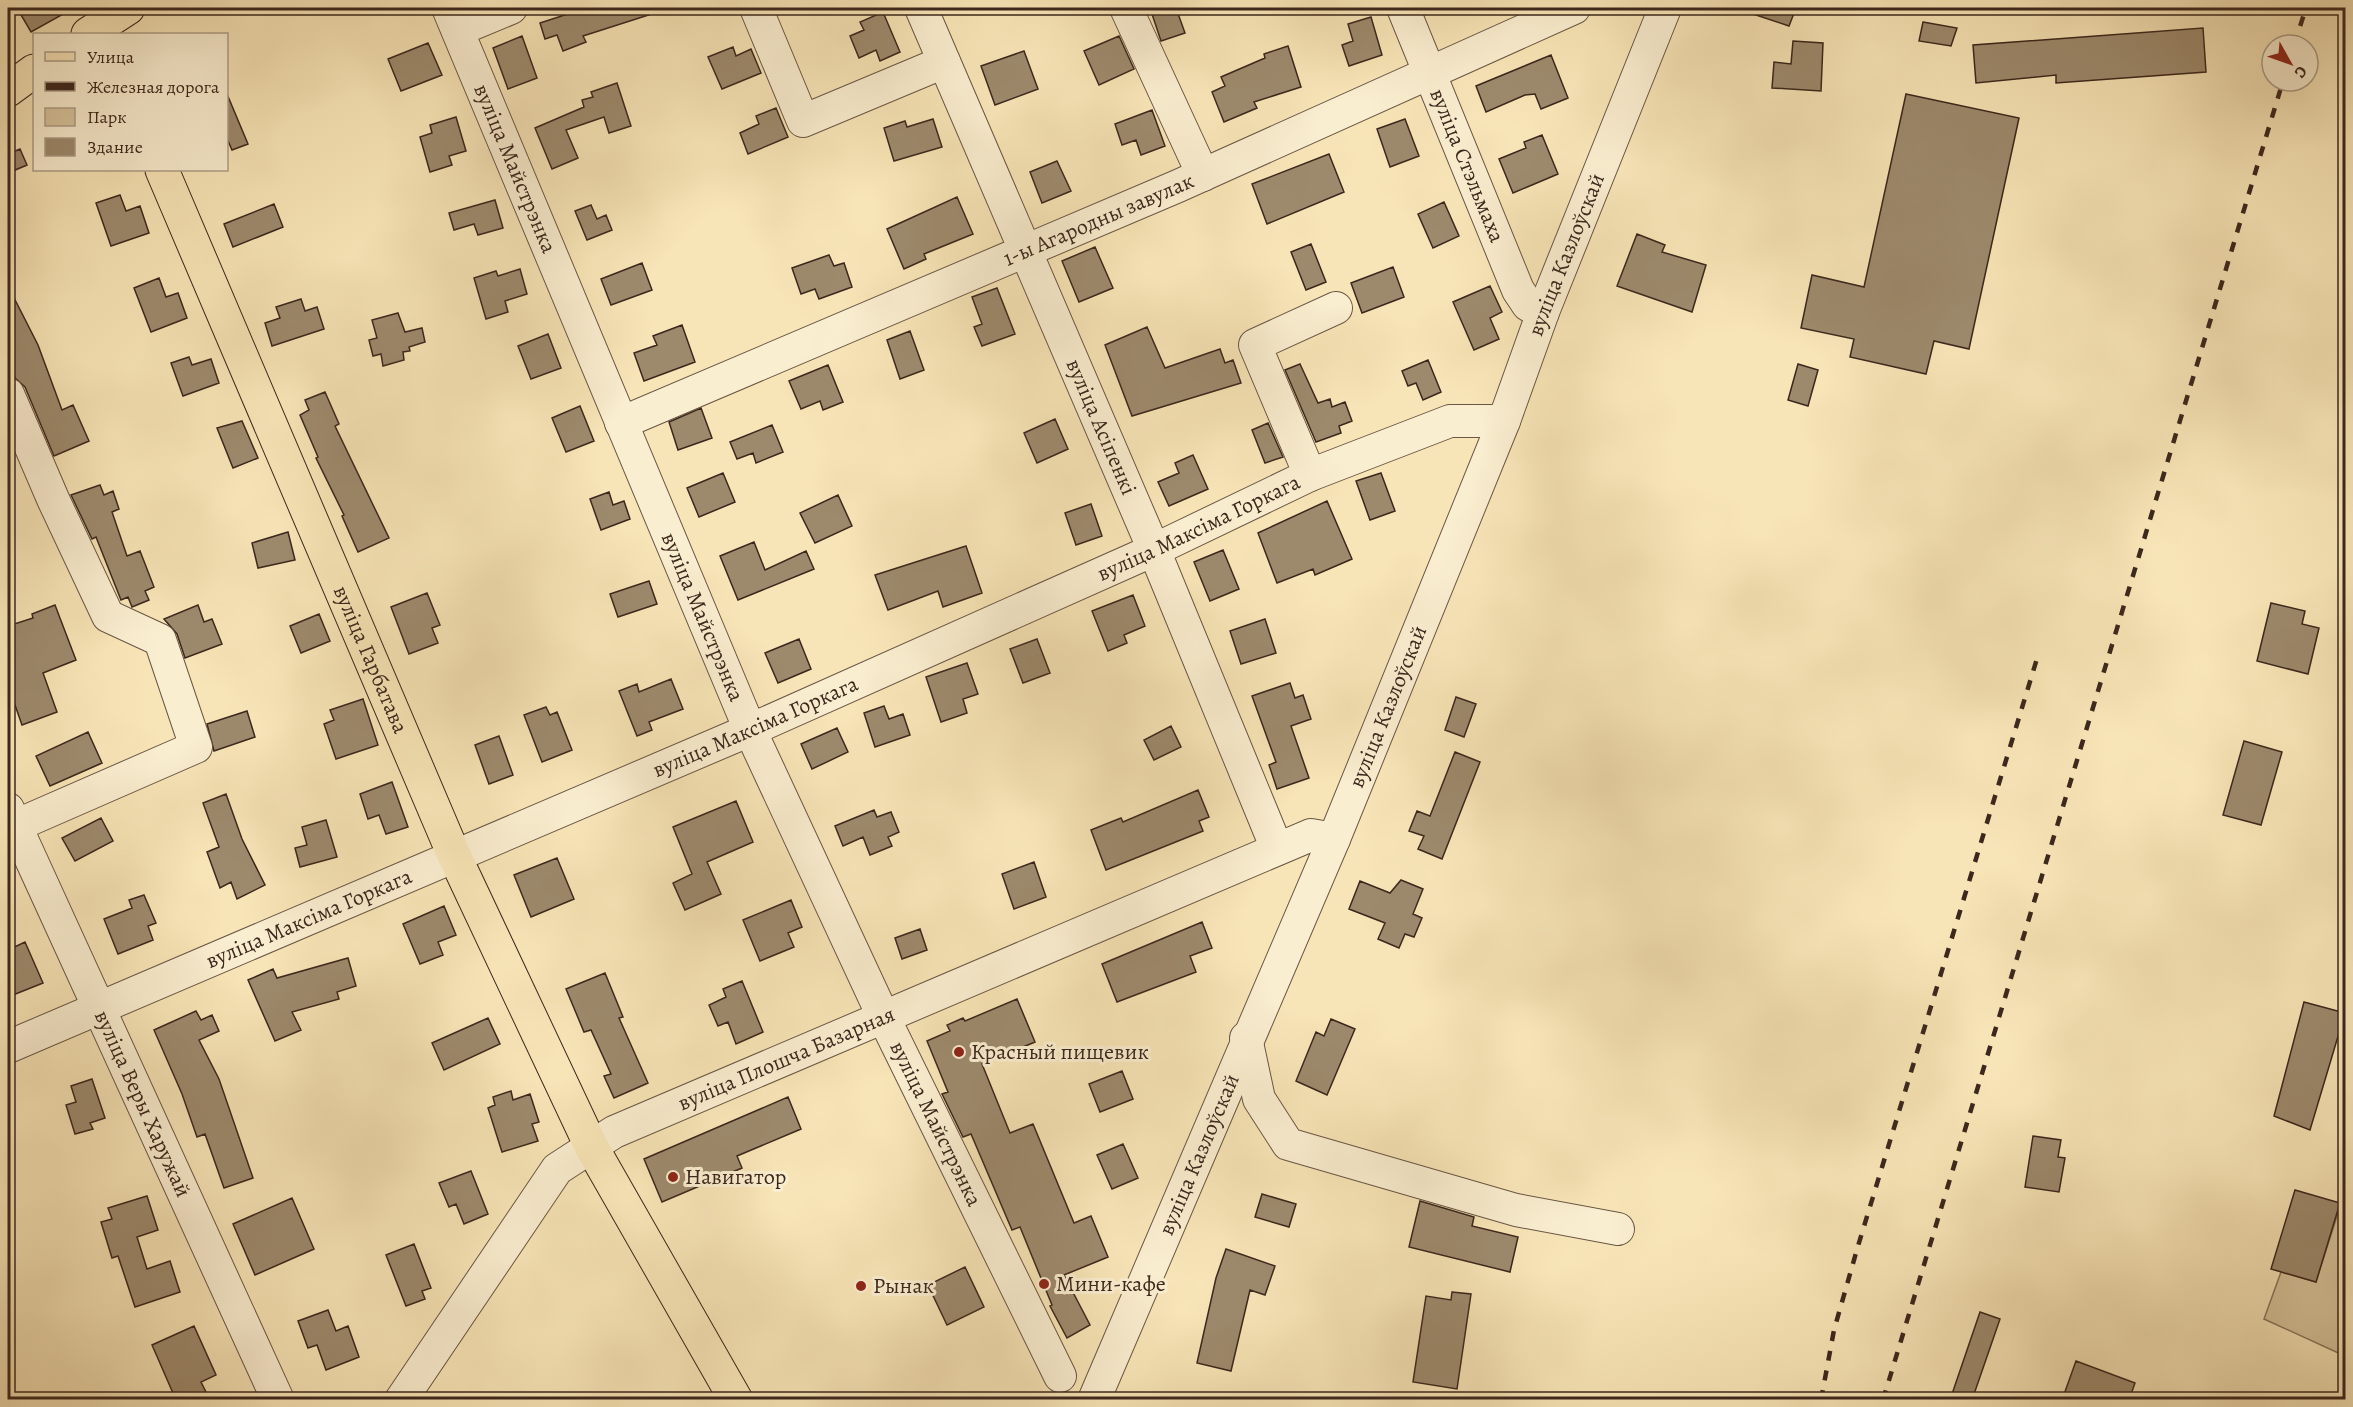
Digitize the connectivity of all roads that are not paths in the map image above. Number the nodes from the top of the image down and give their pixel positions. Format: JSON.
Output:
{"nodes":[{"id":1,"x":128,"y":8,"type":"edge"},
{"id":2,"x":511,"y":8,"type":"edge"},
{"id":3,"x":756,"y":8,"type":"edge"},
{"id":4,"x":921,"y":8,"type":"edge"},
{"id":5,"x":1126,"y":8,"type":"edge"},
{"id":6,"x":1403,"y":8,"type":"edge"},
{"id":7,"x":1574,"y":8,"type":"edge"},
{"id":8,"x":1665,"y":8,"type":"edge"},
{"id":9,"x":453,"y":19,"type":"edge"},
{"id":10,"x":96,"y":26,"type":"edge"},
{"id":11,"x":944,"y":62,"type":"junction"},
{"id":12,"x":1429,"y":71,"type":"junction"},
{"id":13,"x":33,"y":72,"type":"edge"},
{"id":14,"x":8,"y":90,"type":"edge"},
{"id":15,"x":162,"y":171,"type":"edge"},
{"id":16,"x":1203,"y":175,"type":"junction"},
{"id":17,"x":1024,"y":251,"type":"junction"},
{"id":18,"x":1336,"y":308,"type":"dead end"},
{"id":19,"x":1543,"y":312,"type":"junction"},
{"id":20,"x":8,"y":394,"type":"edge"},
{"id":21,"x":1504,"y":421,"type":"junction"},
{"id":22,"x":621,"y":423,"type":"junction"},
{"id":23,"x":1311,"y":475,"type":"junction"},
{"id":24,"x":1154,"y":549,"type":"junction"},
{"id":25,"x":750,"y":730,"type":"junction"},
{"id":26,"x":11,"y":818,"type":"edge"},
{"id":27,"x":1334,"y":839,"type":"junction"},
{"id":28,"x":1277,"y":849,"type":"junction"},
{"id":29,"x":454,"y":855,"type":"junction"},
{"id":30,"x":97,"y":1010,"type":"junction"},
{"id":31,"x":883,"y":1016,"type":"junction"},
{"id":32,"x":1246,"y":1038,"type":"junction"},
{"id":33,"x":8,"y":1047,"type":"edge"},
{"id":34,"x":591,"y":1146,"type":"junction"},
{"id":35,"x":1618,"y":1229,"type":"dead end"},
{"id":36,"x":1060,"y":1376,"type":"dead end"},
{"id":37,"x":278,"y":1400,"type":"edge"},
{"id":38,"x":401,"y":1400,"type":"edge"},
{"id":39,"x":736,"y":1400,"type":"edge"},
{"id":40,"x":1094,"y":1400,"type":"edge"}],
"edges":[{"from":1,"to":10,"type":"main road"},
{"from":2,"to":9,"type":"street"},
{"from":3,"to":11,"type":"street"},
{"from":4,"to":11,"type":"street","name":"вуліца Асіпенкі"},
{"from":5,"to":16,"type":"street"},
{"from":6,"to":12,"type":"street","name":"вуліца Стэльмаха"},
{"from":7,"to":12,"type":"street","name":"1-ы Агародны завулак"},
{"from":8,"to":19,"type":"street","name":"вуліца Казлоўскай"},
{"from":9,"to":22,"type":"street","name":"вуліца Майстрэнка"},
{"from":11,"to":17,"type":"street","name":"вуліца Асіпенкі"},
{"from":12,"to":16,"type":"street","name":"1-ы Агародны завулак"},
{"from":12,"to":19,"type":"street","name":"вуліца Стэльмаха"},
{"from":13,"to":14,"type":"main road"},
{"from":15,"to":29,"type":"main road","name":"вуліца Гарбатава"},
{"from":16,"to":17,"type":"street","name":"1-ы Агародны завулак"},
{"from":17,"to":22,"type":"street","name":"1-ы Агародны завулак"},
{"from":17,"to":24,"type":"street","name":"вуліца Асіпенкі"},
{"from":18,"to":23,"type":"street"},
{"from":19,"to":21,"type":"street","name":"вуліца Казлоўскай"},
{"from":20,"to":26,"type":"street"},
{"from":21,"to":23,"type":"street","name":"вуліца Максіма Горкага"},
{"from":21,"to":27,"type":"street","name":"вуліца Казлоўскай"},
{"from":22,"to":25,"type":"street","name":"вуліца Майстрэнка"},
{"from":23,"to":24,"type":"street","name":"вуліца Максіма Горкага"},
{"from":24,"to":25,"type":"street","name":"вуліца Максіма Горкага"},
{"from":24,"to":28,"type":"street","name":"вуліца Асіпенкі"},
{"from":25,"to":29,"type":"street","name":"вуліца Максіма Горкага"},
{"from":25,"to":31,"type":"street","name":"вуліца Майстрэнка"},
{"from":26,"to":30,"type":"street","name":"вуліца Веры Харужай"},
{"from":27,"to":28,"type":"street","name":"вуліца Плошча Базарная"},
{"from":27,"to":32,"type":"street","name":"вуліца Казлоўскай"},
{"from":28,"to":31,"type":"street","name":"вуліца Плошча Базарная"},
{"from":29,"to":30,"type":"street","name":"вуліца Максіма Горкага"},
{"from":29,"to":34,"type":"main road","name":"вуліца Гарбатава"},
{"from":30,"to":33,"type":"street","name":"вуліца Максіма Горкага"},
{"from":30,"to":37,"type":"street","name":"вуліца Веры Харужай"},
{"from":31,"to":34,"type":"street","name":"вуліца Плошча Базарная"},
{"from":31,"to":36,"type":"street","name":"вуліца Майстрэнка"},
{"from":32,"to":35,"type":"street"},
{"from":32,"to":40,"type":"street","name":"вуліца Казлоўскай"},
{"from":34,"to":38,"type":"street","name":"вуліца Плошча Базарная"},
{"from":34,"to":39,"type":"main road","name":"вуліца Гарбатава"}]}
